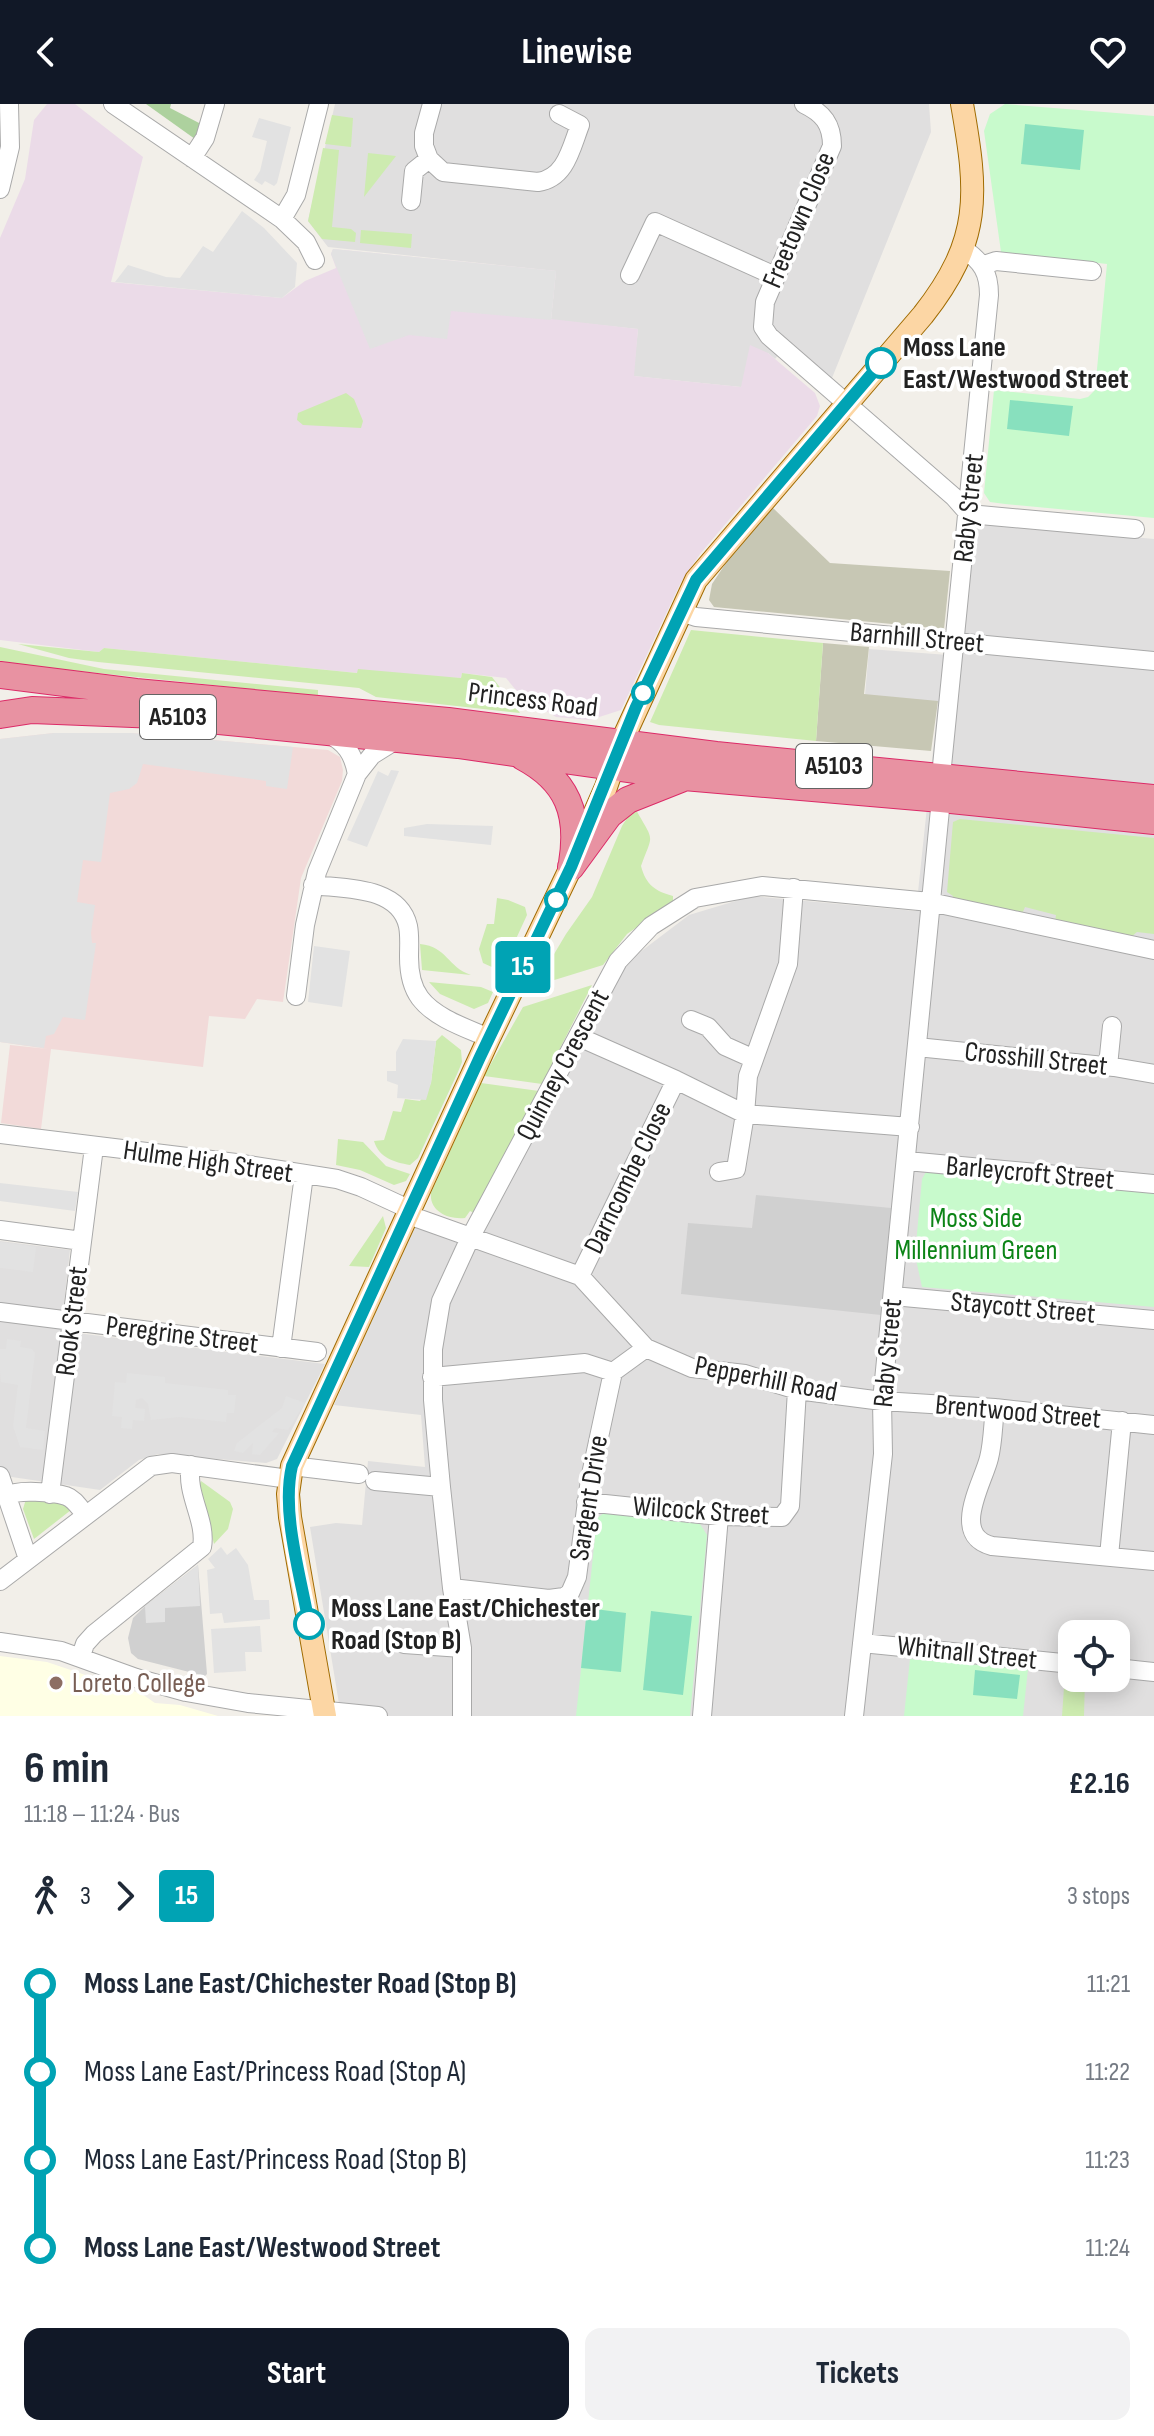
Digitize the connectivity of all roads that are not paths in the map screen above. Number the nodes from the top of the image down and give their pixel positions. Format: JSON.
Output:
{"nodes":[{"id":1,"x":9,"y":104,"type":"edge"},
{"id":2,"x":113,"y":104,"type":"edge"},
{"id":3,"x":215,"y":104,"type":"edge"},
{"id":4,"x":319,"y":104,"type":"edge"},
{"id":5,"x":432,"y":104,"type":"edge"},
{"id":6,"x":804,"y":104,"type":"edge"},
{"id":7,"x":962,"y":104,"type":"edge"},
{"id":8,"x":559,"y":114,"type":"dead end"},
{"id":9,"x":6,"y":132,"type":"edge"},
{"id":10,"x":192,"y":158,"type":"junction"},
{"id":11,"x":429,"y":159,"type":"junction"},
{"id":12,"x":0,"y":189,"type":"edge"},
{"id":13,"x":411,"y":201,"type":"dead end"},
{"id":14,"x":282,"y":219,"type":"junction"},
{"id":15,"x":964,"y":249,"type":"junction"},
{"id":16,"x":315,"y":260,"type":"dead end"},
{"id":17,"x":984,"y":265,"type":"junction"},
{"id":18,"x":1092,"y":271,"type":"dead end"},
{"id":19,"x":630,"y":275,"type":"dead end"},
{"id":20,"x":775,"y":276,"type":"junction"},
{"id":21,"x":846,"y":402,"type":"junction"},
{"id":22,"x":969,"y":514,"type":"junction"},
{"id":23,"x":1145,"y":530,"type":"edge"},
{"id":24,"x":681,"y":612,"type":"junction"},
{"id":25,"x":956,"y":642,"type":"junction"},
{"id":26,"x":1154,"y":661,"type":"edge"},
{"id":27,"x":0,"y":675,"type":"edge"},
{"id":28,"x":0,"y":701,"type":"edge"},
{"id":29,"x":32,"y":710,"type":"junction"},
{"id":30,"x":0,"y":715,"type":"edge"},
{"id":31,"x":324,"y":732,"type":"junction"},
{"id":32,"x":396,"y":740,"type":"junction"},
{"id":33,"x":621,"y":743,"type":"junction"},
{"id":34,"x":517,"y":754,"type":"junction"},
{"id":35,"x":612,"y":768,"type":"junction"},
{"id":36,"x":357,"y":774,"type":"junction"},
{"id":37,"x":684,"y":777,"type":"junction"},
{"id":38,"x":941,"y":788,"type":"junction"},
{"id":39,"x":1154,"y":798,"type":"edge"},
{"id":40,"x":1154,"y":821,"type":"edge"},
{"id":41,"x":571,"y":867,"type":"junction"},
{"id":42,"x":313,"y":885,"type":"junction"},
{"id":43,"x":794,"y":888,"type":"junction"},
{"id":44,"x":930,"y":902,"type":"junction"},
{"id":45,"x":1154,"y":950,"type":"edge"},
{"id":46,"x":296,"y":996,"type":"dead end"},
{"id":47,"x":704,"y":1019,"type":"dead end"},
{"id":48,"x":1112,"y":1026,"type":"dead end"},
{"id":49,"x":579,"y":1037,"type":"junction"},
{"id":50,"x":489,"y":1038,"type":"junction"},
{"id":51,"x":917,"y":1047,"type":"junction"},
{"id":52,"x":754,"y":1059,"type":"junction"},
{"id":53,"x":1108,"y":1066,"type":"junction"},
{"id":54,"x":1154,"y":1074,"type":"edge"},
{"id":55,"x":676,"y":1080,"type":"junction"},
{"id":56,"x":745,"y":1114,"type":"junction"},
{"id":57,"x":910,"y":1127,"type":"junction"},
{"id":58,"x":0,"y":1134,"type":"edge"},
{"id":59,"x":94,"y":1147,"type":"junction"},
{"id":60,"x":907,"y":1161,"type":"junction"},
{"id":61,"x":719,"y":1172,"type":"dead end"},
{"id":62,"x":304,"y":1175,"type":"junction"},
{"id":63,"x":1154,"y":1184,"type":"edge"},
{"id":64,"x":408,"y":1211,"type":"junction"},
{"id":65,"x":0,"y":1230,"type":"edge"},
{"id":66,"x":470,"y":1238,"type":"junction"},
{"id":67,"x":82,"y":1241,"type":"junction"},
{"id":68,"x":580,"y":1276,"type":"junction"},
{"id":69,"x":893,"y":1296,"type":"junction"},
{"id":70,"x":0,"y":1312,"type":"edge"},
{"id":71,"x":1154,"y":1320,"type":"edge"},
{"id":72,"x":71,"y":1321,"type":"junction"},
{"id":73,"x":281,"y":1348,"type":"junction"},
{"id":74,"x":646,"y":1348,"type":"junction"},
{"id":75,"x":317,"y":1352,"type":"dead end"},
{"id":76,"x":613,"y":1372,"type":"junction"},
{"id":77,"x":432,"y":1377,"type":"junction"},
{"id":78,"x":797,"y":1390,"type":"junction"},
{"id":79,"x":882,"y":1401,"type":"junction"},
{"id":80,"x":995,"y":1408,"type":"junction"},
{"id":81,"x":1122,"y":1421,"type":"junction"},
{"id":82,"x":1154,"y":1425,"type":"edge"},
{"id":83,"x":191,"y":1465,"type":"junction"},
{"id":84,"x":291,"y":1473,"type":"junction"},
{"id":85,"x":0,"y":1476,"type":"edge"},
{"id":86,"x":441,"y":1487,"type":"junction"},
{"id":87,"x":50,"y":1494,"type":"junction"},
{"id":88,"x":7,"y":1496,"type":"junction"},
{"id":89,"x":586,"y":1502,"type":"junction"},
{"id":90,"x":86,"y":1515,"type":"junction"},
{"id":91,"x":719,"y":1516,"type":"junction"},
{"id":92,"x":1109,"y":1556,"type":"junction"},
{"id":93,"x":28,"y":1559,"type":"junction"},
{"id":94,"x":1154,"y":1561,"type":"edge"},
{"id":95,"x":0,"y":1581,"type":"edge"},
{"id":96,"x":452,"y":1588,"type":"junction"},
{"id":97,"x":0,"y":1642,"type":"edge"},
{"id":98,"x":862,"y":1643,"type":"junction"},
{"id":99,"x":404,"y":1644,"type":"dead end"},
{"id":100,"x":462,"y":1648,"type":"junction"},
{"id":101,"x":81,"y":1656,"type":"junction"},
{"id":102,"x":1058,"y":1663,"type":"edge"},
{"id":103,"x":1130,"y":1669,"type":"edge"},
{"id":104,"x":1154,"y":1672,"type":"edge"},
{"id":105,"x":325,"y":1713,"type":"edge"},
{"id":106,"x":378,"y":1716,"type":"edge"},
{"id":107,"x":462,"y":1716,"type":"edge"},
{"id":108,"x":702,"y":1716,"type":"edge"},
{"id":109,"x":854,"y":1716,"type":"edge"}],
"edges":[{"from":1,"to":9,"type":"street"},
{"from":2,"to":10,"type":"street"},
{"from":3,"to":10,"type":"street"},
{"from":4,"to":14,"type":"street"},
{"from":5,"to":11,"type":"street"},
{"from":6,"to":20,"type":"street","name":"Freetown Close"},
{"from":7,"to":15,"type":"main road"},
{"from":8,"to":11,"type":"street"},
{"from":9,"to":12,"type":"street"},
{"from":10,"to":14,"type":"street"},
{"from":11,"to":13,"type":"street"},
{"from":14,"to":16,"type":"street"},
{"from":15,"to":17,"type":"street"},
{"from":15,"to":21,"type":"main road"},
{"from":17,"to":18,"type":"street"},
{"from":17,"to":22,"type":"street","name":"Raby Street"},
{"from":19,"to":20,"type":"street"},
{"from":20,"to":21,"type":"street","name":"Freetown Close"},
{"from":21,"to":22,"type":"street"},
{"from":21,"to":24,"type":"main road"},
{"from":22,"to":23,"type":"street"},
{"from":22,"to":25,"type":"street","name":"Raby Street"},
{"from":24,"to":25,"type":"street","name":"Barnhill Street"},
{"from":24,"to":33,"type":"main road"},
{"from":25,"to":26,"type":"street","name":"Barnhill Street"},
{"from":25,"to":38,"type":"street","name":"Raby Street"},
{"from":27,"to":33,"type":"highway","name":"Princess Road","number":"A5103"},
{"from":28,"to":29,"type":"highway"},
{"from":29,"to":30,"type":"highway","name":"Princess Road","number":"A5103"},
{"from":29,"to":31,"type":"highway","name":"Princess Road","number":"A5103"},
{"from":31,"to":32,"type":"highway","name":"Princess Road","number":"A5103"},
{"from":31,"to":36,"type":"street"},
{"from":32,"to":34,"type":"highway","name":"Princess Road","number":"A5103"},
{"from":32,"to":36,"type":"street"},
{"from":33,"to":35,"type":"main road"},
{"from":33,"to":38,"type":"highway","name":"Princess Road","number":"A5103"},
{"from":34,"to":35,"type":"highway","name":"Princess Road","number":"A5103"},
{"from":34,"to":41,"type":"highway"},
{"from":35,"to":37,"type":"highway","name":"Princess Road","number":"A5103"},
{"from":35,"to":41,"type":"main road"},
{"from":36,"to":42,"type":"street"},
{"from":37,"to":38,"type":"highway","name":"Princess Road","number":"A5103"},
{"from":37,"to":41,"type":"highway"},
{"from":38,"to":39,"type":"highway","name":"Princess Road","number":"A5103"},
{"from":38,"to":40,"type":"highway","name":"Princess Road","number":"A5103"},
{"from":38,"to":44,"type":"street","name":"Raby Street"},
{"from":41,"to":50,"type":"main road"},
{"from":42,"to":46,"type":"street"},
{"from":42,"to":50,"type":"street"},
{"from":43,"to":44,"type":"street","name":"Quinney Crescent"},
{"from":43,"to":49,"type":"street","name":"Quinney Crescent"},
{"from":43,"to":52,"type":"street"},
{"from":44,"to":45,"type":"street","name":"Quinney Crescent"},
{"from":44,"to":51,"type":"street","name":"Raby Street"},
{"from":47,"to":52,"type":"street"},
{"from":48,"to":53,"type":"street"},
{"from":49,"to":55,"type":"street"},
{"from":49,"to":66,"type":"street","name":"Quinney Crescent"},
{"from":50,"to":64,"type":"main road"},
{"from":51,"to":53,"type":"street","name":"Crosshill Street"},
{"from":51,"to":57,"type":"street","name":"Raby Street"},
{"from":52,"to":56,"type":"street"},
{"from":53,"to":54,"type":"street","name":"Crosshill Street"},
{"from":55,"to":56,"type":"street"},
{"from":55,"to":68,"type":"street","name":"Darncombe Close"},
{"from":56,"to":57,"type":"street"},
{"from":56,"to":61,"type":"street"},
{"from":57,"to":60,"type":"street","name":"Raby Street"},
{"from":58,"to":59,"type":"street","name":"Hulme High Street"},
{"from":59,"to":62,"type":"street","name":"Hulme High Street"},
{"from":59,"to":67,"type":"street","name":"Rook Street"},
{"from":60,"to":63,"type":"street","name":"Barleycroft Street"},
{"from":60,"to":69,"type":"street","name":"Raby Street"},
{"from":62,"to":64,"type":"street","name":"Hulme High Street"},
{"from":62,"to":73,"type":"street"},
{"from":64,"to":66,"type":"street","name":"Pepperhill Road"},
{"from":64,"to":84,"type":"main road"},
{"from":65,"to":67,"type":"street"},
{"from":66,"to":68,"type":"street","name":"Pepperhill Road"},
{"from":66,"to":77,"type":"street","name":"Quinney Crescent"},
{"from":67,"to":72,"type":"street","name":"Rook Street"},
{"from":68,"to":74,"type":"street","name":"Pepperhill Road"},
{"from":69,"to":71,"type":"street","name":"Staycott Street"},
{"from":69,"to":79,"type":"street","name":"Raby Street"},
{"from":70,"to":72,"type":"street","name":"Peregrine Street"},
{"from":72,"to":73,"type":"street","name":"Peregrine Street"},
{"from":72,"to":87,"type":"street","name":"Rook Street"},
{"from":73,"to":75,"type":"street","name":"Peregrine Street"},
{"from":74,"to":76,"type":"street"},
{"from":74,"to":78,"type":"street","name":"Pepperhill Road"},
{"from":76,"to":77,"type":"street"},
{"from":76,"to":89,"type":"street","name":"Sargent Drive"},
{"from":77,"to":86,"type":"street","name":"Quinney Crescent"},
{"from":78,"to":79,"type":"street","name":"Pepperhill Road"},
{"from":78,"to":91,"type":"street","name":"Wilcock Street"},
{"from":79,"to":80,"type":"street","name":"Brentwood Street"},
{"from":79,"to":98,"type":"street","name":"Raby Street"},
{"from":80,"to":81,"type":"street","name":"Brentwood Street"},
{"from":80,"to":92,"type":"street"},
{"from":81,"to":82,"type":"street","name":"Brentwood Street"},
{"from":81,"to":92,"type":"street"},
{"from":83,"to":84,"type":"street"},
{"from":83,"to":90,"type":"street"},
{"from":83,"to":101,"type":"street"},
{"from":84,"to":86,"type":"street"},
{"from":84,"to":105,"type":"main road"},
{"from":85,"to":88,"type":"street"},
{"from":86,"to":96,"type":"street","name":"Quinney Crescent"},
{"from":87,"to":88,"type":"street"},
{"from":87,"to":90,"type":"street"},
{"from":88,"to":93,"type":"street"},
{"from":89,"to":91,"type":"street","name":"Wilcock Street"},
{"from":89,"to":96,"type":"street","name":"Sargent Drive"},
{"from":90,"to":93,"type":"street"},
{"from":91,"to":108,"type":"street"},
{"from":92,"to":94,"type":"street"},
{"from":93,"to":95,"type":"street"},
{"from":96,"to":100,"type":"street","name":"Quinney Crescent"},
{"from":97,"to":101,"type":"street"},
{"from":98,"to":102,"type":"street","name":"Whitnall Street"},
{"from":98,"to":109,"type":"street","name":"Raby Street"},
{"from":99,"to":100,"type":"street"},
{"from":100,"to":107,"type":"street","name":"Quinney Crescent"},
{"from":101,"to":105,"type":"street"},
{"from":103,"to":104,"type":"street"},
{"from":105,"to":106,"type":"street"}]}
